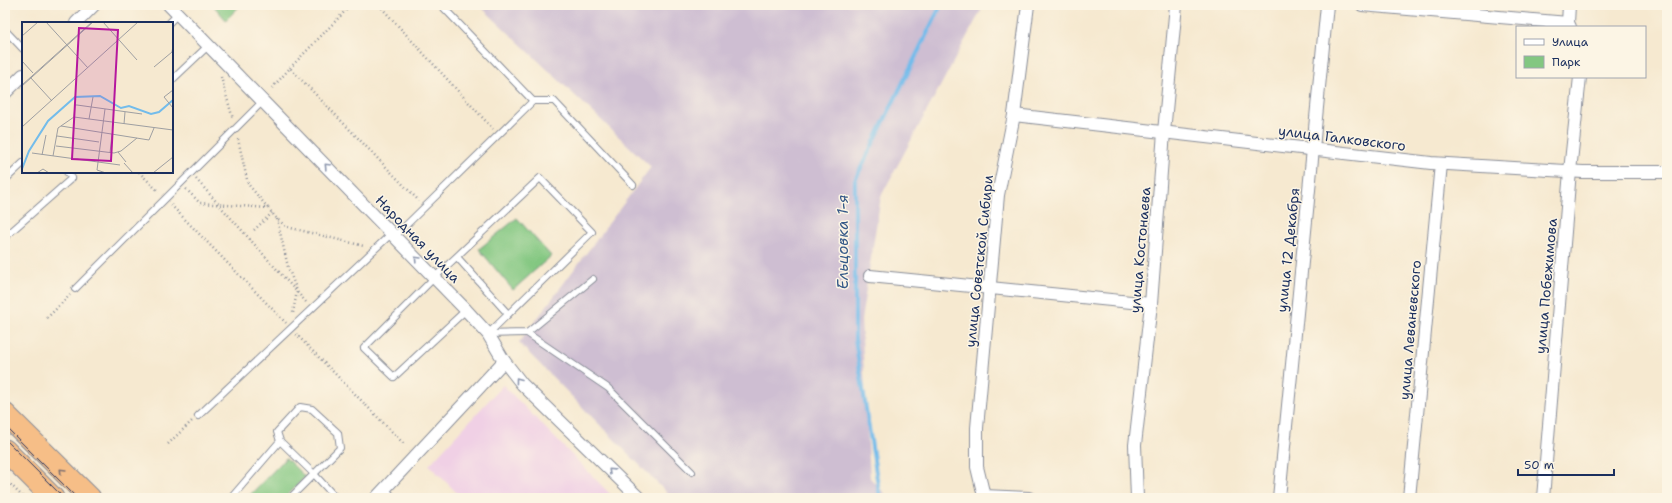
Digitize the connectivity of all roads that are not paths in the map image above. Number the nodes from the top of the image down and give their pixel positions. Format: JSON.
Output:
{"nodes":[{"id":1,"x":94,"y":5,"type":"edge"},
{"id":2,"x":169,"y":5,"type":"edge"},
{"id":3,"x":441,"y":5,"type":"edge"},
{"id":4,"x":1028,"y":5,"type":"edge"},
{"id":5,"x":1176,"y":5,"type":"edge"},
{"id":6,"x":1327,"y":5,"type":"edge"},
{"id":7,"x":1362,"y":5,"type":"edge"},
{"id":8,"x":1569,"y":5,"type":"edge"},
{"id":9,"x":178,"y":14,"type":"junction"},
{"id":10,"x":77,"y":22,"type":"edge"},
{"id":11,"x":170,"y":22,"type":"edge"},
{"id":12,"x":1569,"y":25,"type":"edge"},
{"id":13,"x":5,"y":30,"type":"edge"},
{"id":14,"x":209,"y":45,"type":"junction"},
{"id":15,"x":22,"y":48,"type":"edge"},
{"id":16,"x":22,"y":76,"type":"edge"},
{"id":17,"x":1580,"y":78,"type":"edge"},
{"id":18,"x":173,"y":79,"type":"edge"},
{"id":19,"x":5,"y":93,"type":"edge"},
{"id":20,"x":263,"y":101,"type":"junction"},
{"id":21,"x":533,"y":101,"type":"junction"},
{"id":22,"x":1014,"y":115,"type":"junction"},
{"id":23,"x":1164,"y":132,"type":"junction"},
{"id":24,"x":1313,"y":149,"type":"junction"},
{"id":25,"x":22,"y":164,"type":"edge"},
{"id":26,"x":1441,"y":164,"type":"junction"},
{"id":27,"x":1570,"y":171,"type":"junction"},
{"id":28,"x":1667,"y":172,"type":"edge"},
{"id":29,"x":68,"y":173,"type":"edge"},
{"id":30,"x":5,"y":180,"type":"edge"},
{"id":31,"x":633,"y":185,"type":"dead end"},
{"id":32,"x":394,"y":235,"type":"junction"},
{"id":33,"x":5,"y":237,"type":"edge"},
{"id":34,"x":457,"y":257,"type":"junction"},
{"id":35,"x":870,"y":276,"type":"dead end"},
{"id":36,"x":435,"y":277,"type":"junction"},
{"id":37,"x":593,"y":279,"type":"dead end"},
{"id":38,"x":75,"y":288,"type":"road end"},
{"id":39,"x":990,"y":288,"type":"junction"},
{"id":40,"x":1151,"y":304,"type":"junction"},
{"id":41,"x":466,"y":310,"type":"junction"},
{"id":42,"x":508,"y":314,"type":"junction"},
{"id":43,"x":527,"y":333,"type":"junction"},
{"id":44,"x":488,"y":334,"type":"junction"},
{"id":45,"x":504,"y":361,"type":"junction"},
{"id":46,"x":5,"y":414,"type":"edge"},
{"id":47,"x":198,"y":416,"type":"road end"},
{"id":48,"x":280,"y":441,"type":"junction"},
{"id":49,"x":5,"y":450,"type":"edge"},
{"id":50,"x":692,"y":472,"type":"dead end"},
{"id":51,"x":314,"y":474,"type":"junction"},
{"id":52,"x":385,"y":489,"type":"junction"},
{"id":53,"x":53,"y":498,"type":"edge"},
{"id":54,"x":90,"y":498,"type":"edge"},
{"id":55,"x":231,"y":498,"type":"edge"},
{"id":56,"x":290,"y":498,"type":"edge"},
{"id":57,"x":336,"y":498,"type":"edge"},
{"id":58,"x":376,"y":498,"type":"edge"},
{"id":59,"x":394,"y":498,"type":"edge"},
{"id":60,"x":639,"y":498,"type":"edge"},
{"id":61,"x":1029,"y":498,"type":"edge"},
{"id":62,"x":1137,"y":498,"type":"edge"},
{"id":63,"x":1279,"y":498,"type":"edge"},
{"id":64,"x":1409,"y":498,"type":"edge"},
{"id":65,"x":1543,"y":498,"type":"edge"}],
"edges":[{"from":1,"to":10,"type":"street"},
{"from":2,"to":9,"type":"street","name":"Народная улица"},
{"from":3,"to":21,"type":"lane"},
{"from":4,"to":22,"type":"street","name":"улица Советской Сибири"},
{"from":5,"to":23,"type":"street","name":"улица Костонаева"},
{"from":6,"to":24,"type":"street","name":"улица 12 Декабря"},
{"from":7,"to":12,"type":"street"},
{"from":8,"to":12,"type":"street"},
{"from":9,"to":11,"type":"lane"},
{"from":9,"to":14,"type":"street","name":"Народная улица"},
{"from":13,"to":15,"type":"lane"},
{"from":14,"to":18,"type":"lane"},
{"from":14,"to":20,"type":"street","name":"Народная улица"},
{"from":16,"to":19,"type":"street"},
{"from":17,"to":27,"type":"street","name":"улица Побежимова"},
{"from":32,"to":20,"type":"street","name":"Народная улица","one_way":true},
{"from":20,"to":38,"type":"lane"},
{"from":21,"to":31,"type":"lane"},
{"from":21,"to":32,"type":"lane"},
{"from":22,"to":23,"type":"street","name":"улица Галковского"},
{"from":22,"to":39,"type":"street","name":"улица Советской Сибири"},
{"from":23,"to":24,"type":"street","name":"улица Галковского"},
{"from":23,"to":40,"type":"street","name":"улица Костонаева"},
{"from":24,"to":26,"type":"street","name":"улица Галковского"},
{"from":24,"to":63,"type":"street","name":"улица 12 Декабря"},
{"from":25,"to":30,"type":"lane"},
{"from":26,"to":27,"type":"street","name":"улица Галковского"},
{"from":26,"to":64,"type":"street","name":"улица Леваневского"},
{"from":27,"to":28,"type":"street","name":"улица Галковского"},
{"from":27,"to":65,"type":"street","name":"улица Побежимова"},
{"from":29,"to":33,"type":"lane"},
{"from":36,"to":32,"type":"street","name":"Народная улица","one_way":true},
{"from":32,"to":47,"type":"lane"},
{"from":34,"to":36,"type":"lane"},
{"from":34,"to":42,"type":"lane"},
{"from":34,"to":42,"type":"lane"},
{"from":35,"to":39,"type":"street"},
{"from":36,"to":41,"type":"street","name":"Народная улица"},
{"from":36,"to":41,"type":"lane"},
{"from":37,"to":43,"type":"lane"},
{"from":39,"to":40,"type":"street"},
{"from":39,"to":61,"type":"street","name":"улица Советской Сибири"},
{"from":40,"to":62,"type":"street","name":"улица Костонаева"},
{"from":41,"to":44,"type":"street","name":"Народная улица"},
{"from":42,"to":44,"type":"lane"},
{"from":43,"to":44,"type":"lane"},
{"from":43,"to":50,"type":"lane"},
{"from":44,"to":45,"type":"street","name":"Народная улица"},
{"from":45,"to":52,"type":"street"},
{"from":60,"to":45,"type":"street","name":"Народная улица","one_way":true},
{"from":54,"to":46,"type":"highway","one_way":true},
{"from":48,"to":51,"type":"lane"},
{"from":48,"to":51,"type":"lane"},
{"from":48,"to":55,"type":"lane"},
{"from":49,"to":53,"type":"highway"},
{"from":51,"to":56,"type":"lane"},
{"from":51,"to":57,"type":"lane"},
{"from":52,"to":58,"type":"street"},
{"from":52,"to":59,"type":"lane"}]}
